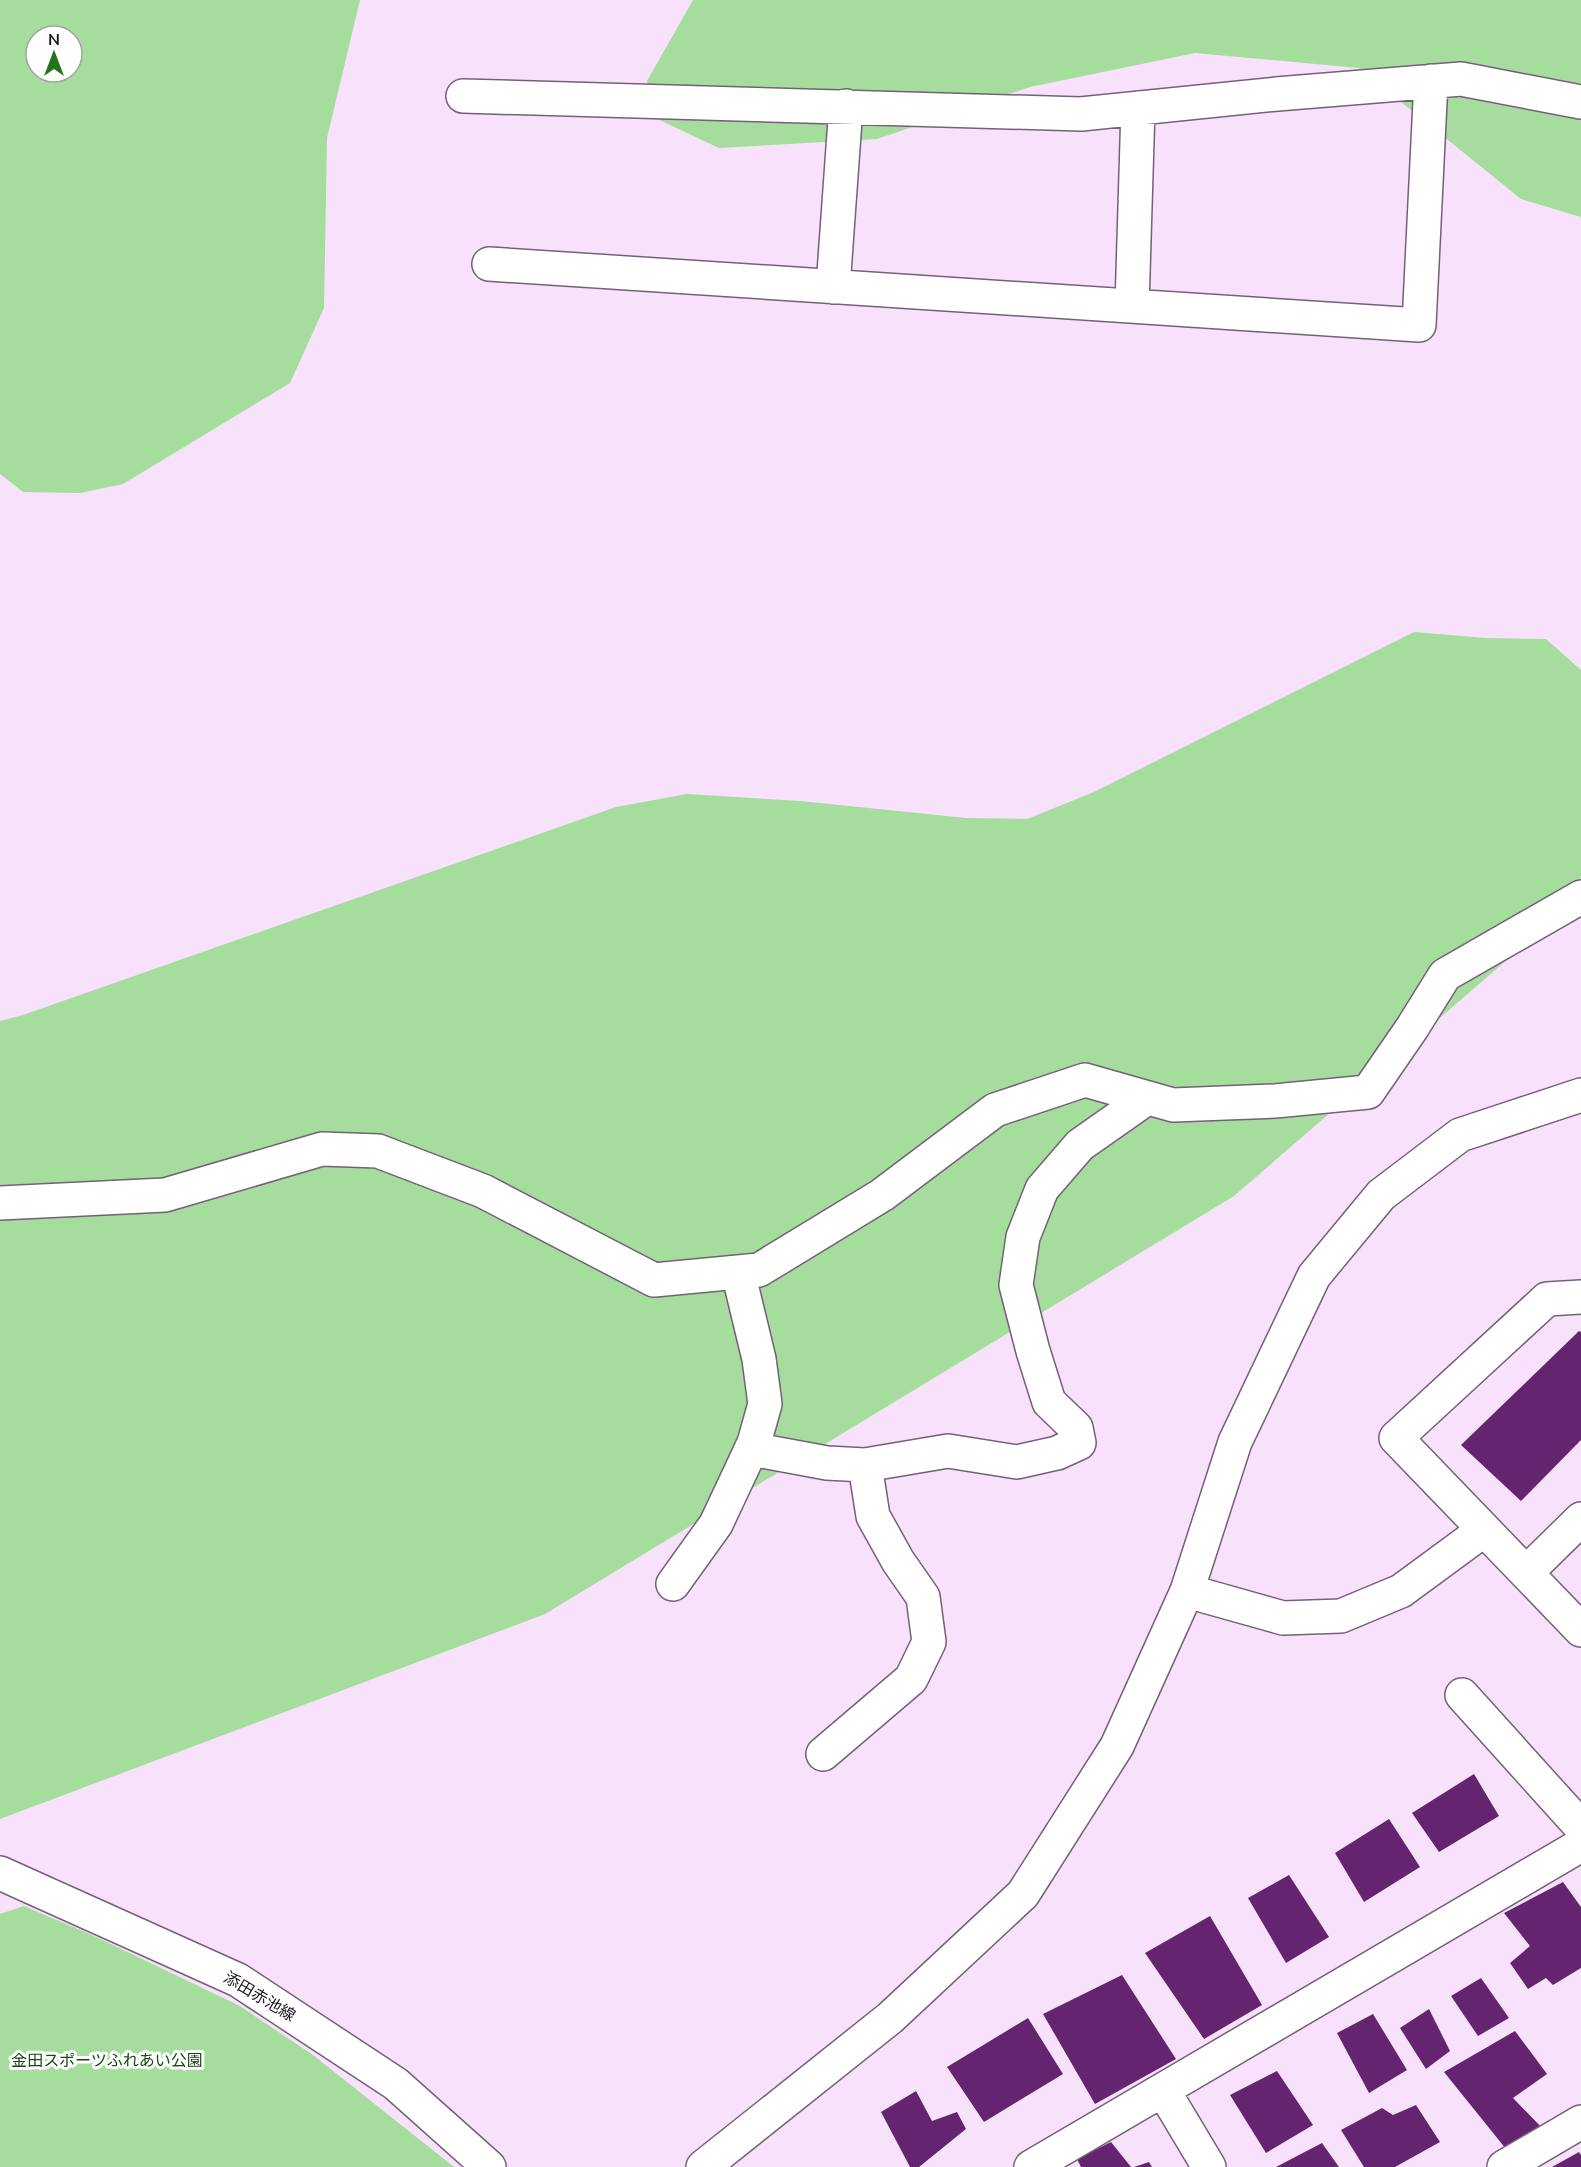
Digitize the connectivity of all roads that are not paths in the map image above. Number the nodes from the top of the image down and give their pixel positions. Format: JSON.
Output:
{"nodes":[{"id":1,"x":1431,"y":81,"type":"junction"},
{"id":2,"x":463,"y":96,"type":"dead end"},
{"id":3,"x":1581,"y":102,"type":"edge"},
{"id":4,"x":846,"y":106,"type":"junction"},
{"id":5,"x":1138,"y":108,"type":"junction"},
{"id":6,"x":489,"y":264,"type":"dead end"},
{"id":7,"x":832,"y":287,"type":"junction"},
{"id":8,"x":1132,"y":306,"type":"junction"},
{"id":9,"x":1581,"y":897,"type":"edge"},
{"id":10,"x":1581,"y":1095,"type":"edge"},
{"id":11,"x":1147,"y":1098,"type":"junction"},
{"id":12,"x":0,"y":1203,"type":"edge"},
{"id":13,"x":738,"y":1272,"type":"junction"},
{"id":14,"x":1581,"y":1297,"type":"edge"},
{"id":15,"x":751,"y":1449,"type":"junction"},
{"id":16,"x":865,"y":1465,"type":"junction"},
{"id":17,"x":1581,"y":1519,"type":"edge"},
{"id":18,"x":1484,"y":1530,"type":"junction"},
{"id":19,"x":1526,"y":1573,"type":"junction"},
{"id":20,"x":673,"y":1584,"type":"dead end"},
{"id":21,"x":1187,"y":1591,"type":"junction"},
{"id":22,"x":1581,"y":1629,"type":"edge"},
{"id":23,"x":1462,"y":1695,"type":"dead end"},
{"id":24,"x":823,"y":1754,"type":"dead end"},
{"id":25,"x":1581,"y":1827,"type":"edge"},
{"id":26,"x":1581,"y":1845,"type":"edge"},
{"id":27,"x":0,"y":1873,"type":"edge"},
{"id":28,"x":1163,"y":2090,"type":"junction"},
{"id":29,"x":1581,"y":2122,"type":"edge"},
{"id":30,"x":489,"y":2167,"type":"edge"},
{"id":31,"x":703,"y":2167,"type":"edge"},
{"id":32,"x":1030,"y":2167,"type":"edge"},
{"id":33,"x":1209,"y":2167,"type":"edge"},
{"id":34,"x":1504,"y":2167,"type":"edge"}],
"edges":[{"from":1,"to":3,"type":"street"},
{"from":1,"to":5,"type":"street"},
{"from":1,"to":8,"type":"street"},
{"from":2,"to":4,"type":"street"},
{"from":4,"to":5,"type":"street"},
{"from":4,"to":7,"type":"street"},
{"from":5,"to":8,"type":"street"},
{"from":6,"to":7,"type":"street"},
{"from":7,"to":8,"type":"street"},
{"from":9,"to":11,"type":"street"},
{"from":10,"to":21,"type":"street"},
{"from":11,"to":13,"type":"street"},
{"from":11,"to":16,"type":"street"},
{"from":12,"to":13,"type":"street"},
{"from":13,"to":15,"type":"street"},
{"from":14,"to":18,"type":"street"},
{"from":15,"to":16,"type":"street"},
{"from":15,"to":20,"type":"street"},
{"from":16,"to":24,"type":"street"},
{"from":17,"to":19,"type":"street"},
{"from":18,"to":19,"type":"street"},
{"from":18,"to":21,"type":"street"},
{"from":19,"to":22,"type":"street"},
{"from":21,"to":31,"type":"street"},
{"from":23,"to":25,"type":"street"},
{"from":26,"to":28,"type":"street"},
{"from":27,"to":30,"type":"street","name":"添田赤池線"},
{"from":28,"to":32,"type":"street"},
{"from":28,"to":33,"type":"street"},
{"from":29,"to":34,"type":"street"}]}
